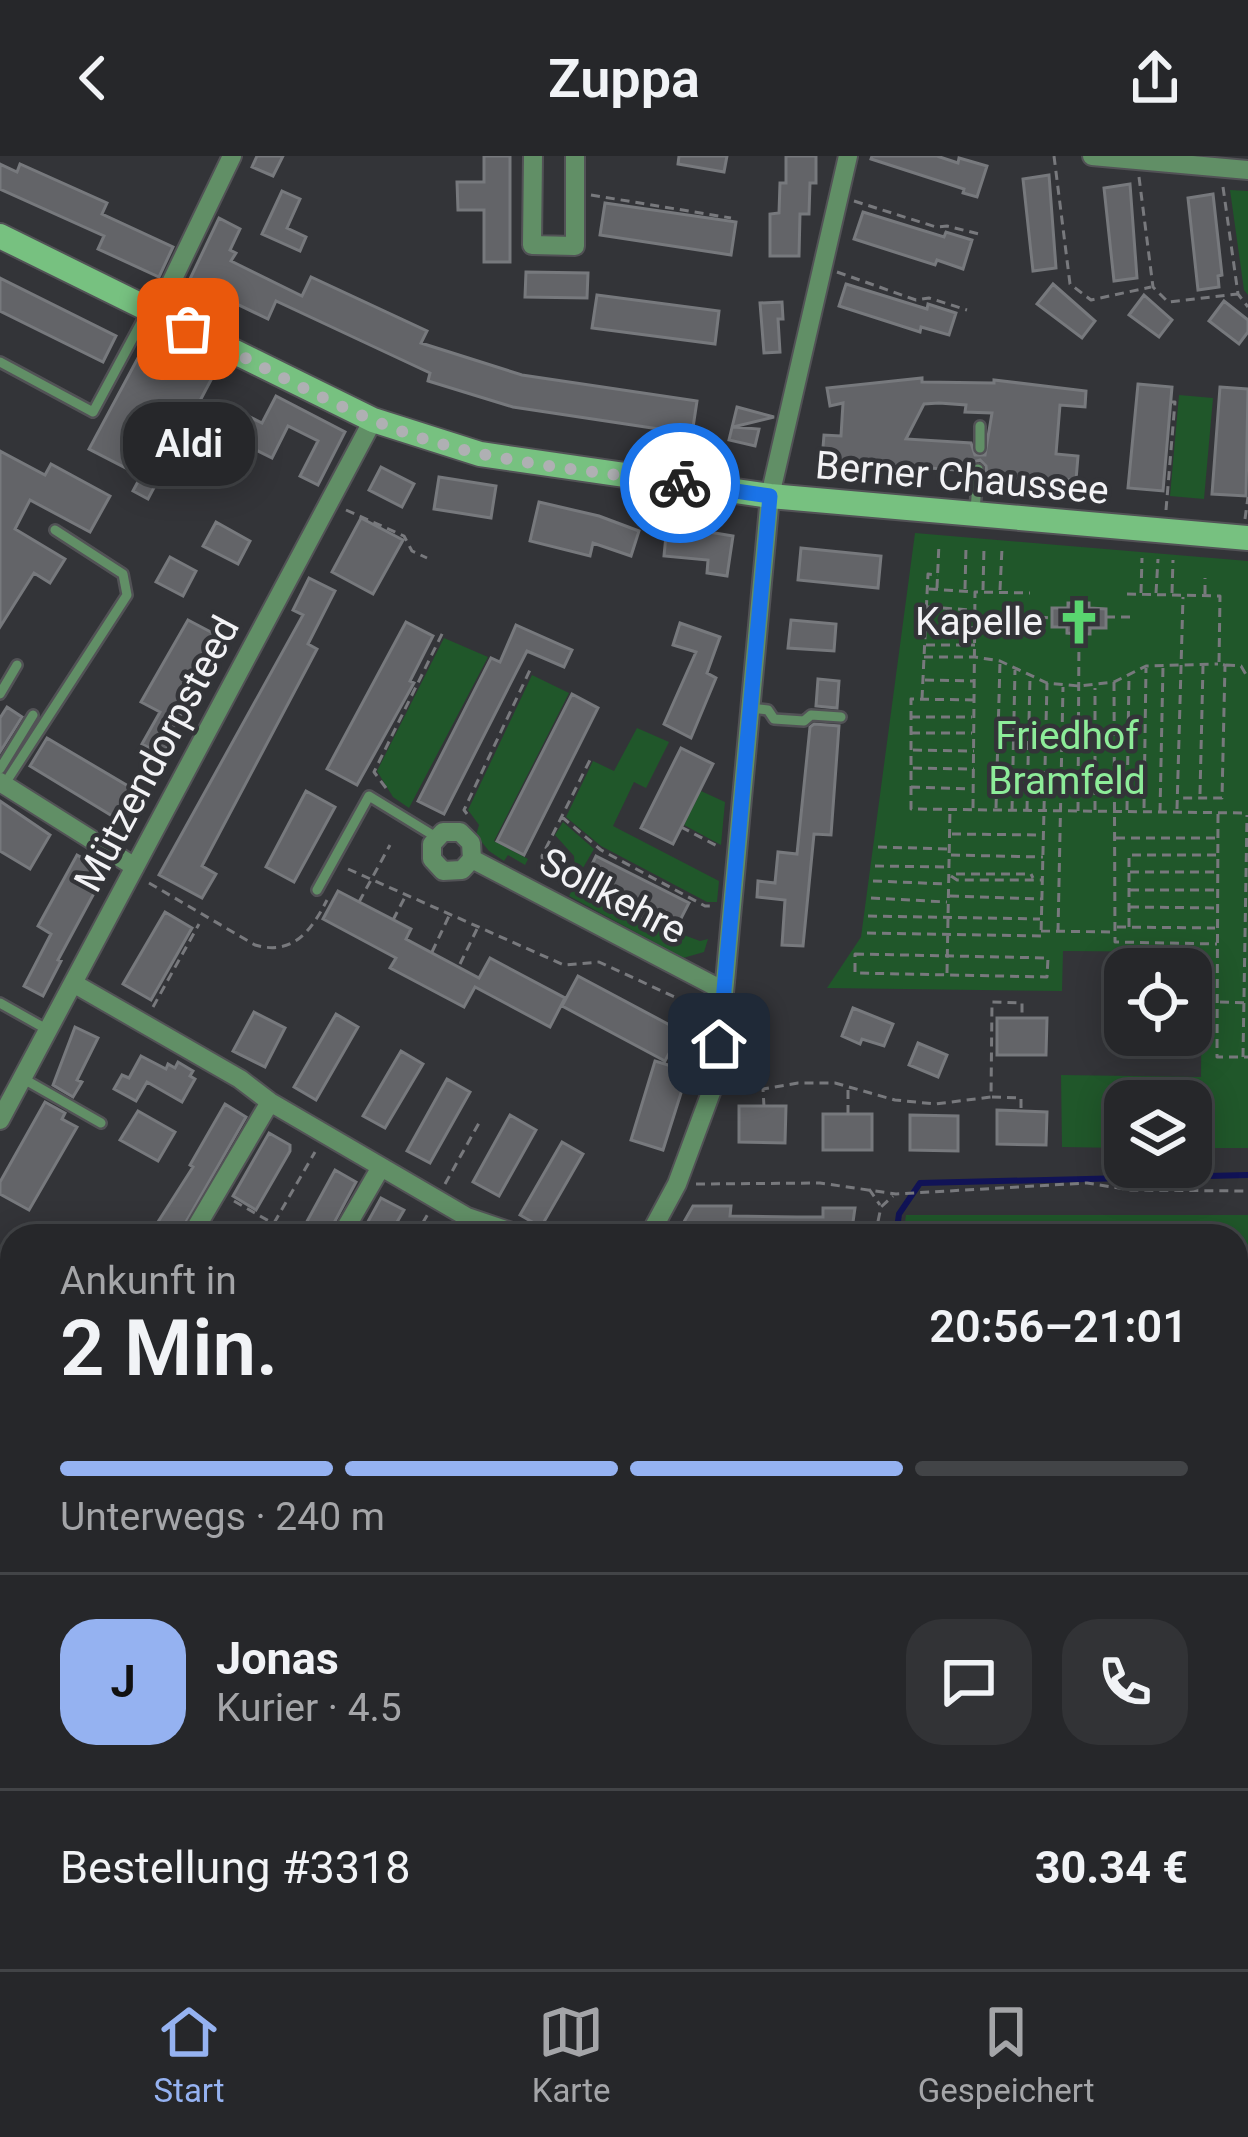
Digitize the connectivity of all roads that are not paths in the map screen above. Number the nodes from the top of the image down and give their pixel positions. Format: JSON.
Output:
{"nodes":[{"id":1,"x":232,"y":156,"type":"edge"},
{"id":2,"x":532,"y":156,"type":"edge"},
{"id":3,"x":575,"y":156,"type":"edge"},
{"id":4,"x":848,"y":156,"type":"edge"},
{"id":5,"x":1092,"y":156,"type":"edge"},
{"id":6,"x":1248,"y":170,"type":"edge"},
{"id":7,"x":0,"y":236,"type":"edge"},
{"id":8,"x":152,"y":312,"type":"junction"},
{"id":9,"x":0,"y":362,"type":"edge"},
{"id":10,"x":373,"y":420,"type":"junction"},
{"id":11,"x":980,"y":426,"type":"dead end"},
{"id":12,"x":980,"y":448,"type":"dead end"},
{"id":13,"x":979,"y":469,"type":"dead end"},
{"id":14,"x":770,"y":496,"type":"junction"},
{"id":15,"x":975,"y":517,"type":"junction"},
{"id":16,"x":55,"y":530,"type":"dead end"},
{"id":17,"x":1248,"y":538,"type":"edge"},
{"id":18,"x":17,"y":665,"type":"dead end"},
{"id":19,"x":0,"y":694,"type":"edge"},
{"id":20,"x":750,"y":708,"type":"junction"},
{"id":21,"x":33,"y":715,"type":"dead end"},
{"id":22,"x":841,"y":717,"type":"dead end"},
{"id":23,"x":1,"y":778,"type":"edge"},
{"id":24,"x":436,"y":837,"type":"junction"},
{"id":25,"x":471,"y":851,"type":"junction"},
{"id":26,"x":133,"y":870,"type":"junction"},
{"id":27,"x":316,"y":890,"type":"dead end"},
{"id":28,"x":73,"y":983,"type":"junction"},
{"id":29,"x":723,"y":1000,"type":"junction"},
{"id":30,"x":0,"y":1003,"type":"edge"},
{"id":31,"x":48,"y":1030,"type":"junction"},
{"id":32,"x":22,"y":1078,"type":"junction"},
{"id":33,"x":270,"y":1102,"type":"junction"},
{"id":34,"x":0,"y":1120,"type":"edge"},
{"id":35,"x":101,"y":1124,"type":"dead end"},
{"id":36,"x":381,"y":1167,"type":"junction"},
{"id":37,"x":198,"y":1224,"type":"edge"},
{"id":38,"x":347,"y":1224,"type":"edge"},
{"id":39,"x":488,"y":1224,"type":"edge"},
{"id":40,"x":655,"y":1224,"type":"edge"}],
"edges":[{"from":1,"to":8,"type":"street"},
{"from":2,"to":3,"type":"street"},
{"from":4,"to":14,"type":"street"},
{"from":5,"to":6,"type":"street"},
{"from":7,"to":8,"type":"street","name":"Berner Chaussee"},
{"from":8,"to":9,"type":"lane"},
{"from":8,"to":10,"type":"street","name":"Berner Chaussee"},
{"from":10,"to":14,"type":"street","name":"Berner Chaussee"},
{"from":10,"to":26,"type":"street","name":"Mützendorpsteed"},
{"from":11,"to":12,"type":"lane"},
{"from":13,"to":15,"type":"lane"},
{"from":14,"to":15,"type":"street","name":"Berner Chaussee"},
{"from":14,"to":20,"type":"street"},
{"from":15,"to":17,"type":"street","name":"Berner Chaussee"},
{"from":16,"to":23,"type":"lane"},
{"from":18,"to":19,"type":"lane"},
{"from":20,"to":22,"type":"lane"},
{"from":20,"to":29,"type":"street"},
{"from":21,"to":23,"type":"lane"},
{"from":23,"to":26,"type":"street"},
{"from":24,"to":25,"type":"street","name":"Sollkehre"},
{"from":24,"to":25,"type":"street","name":"Sollkehre"},
{"from":24,"to":27,"type":"lane"},
{"from":25,"to":29,"type":"street","name":"Sollkehre"},
{"from":26,"to":28,"type":"street","name":"Mützendorpsteed"},
{"from":28,"to":31,"type":"street","name":"Mützendorpsteed"},
{"from":28,"to":33,"type":"street"},
{"from":29,"to":40,"type":"street"},
{"from":30,"to":31,"type":"lane"},
{"from":31,"to":32,"type":"street","name":"Mützendorpsteed"},
{"from":32,"to":34,"type":"street","name":"Mützendorpsteed"},
{"from":32,"to":35,"type":"lane"},
{"from":33,"to":36,"type":"street"},
{"from":33,"to":37,"type":"street"},
{"from":36,"to":38,"type":"street"},
{"from":36,"to":39,"type":"street"}]}
